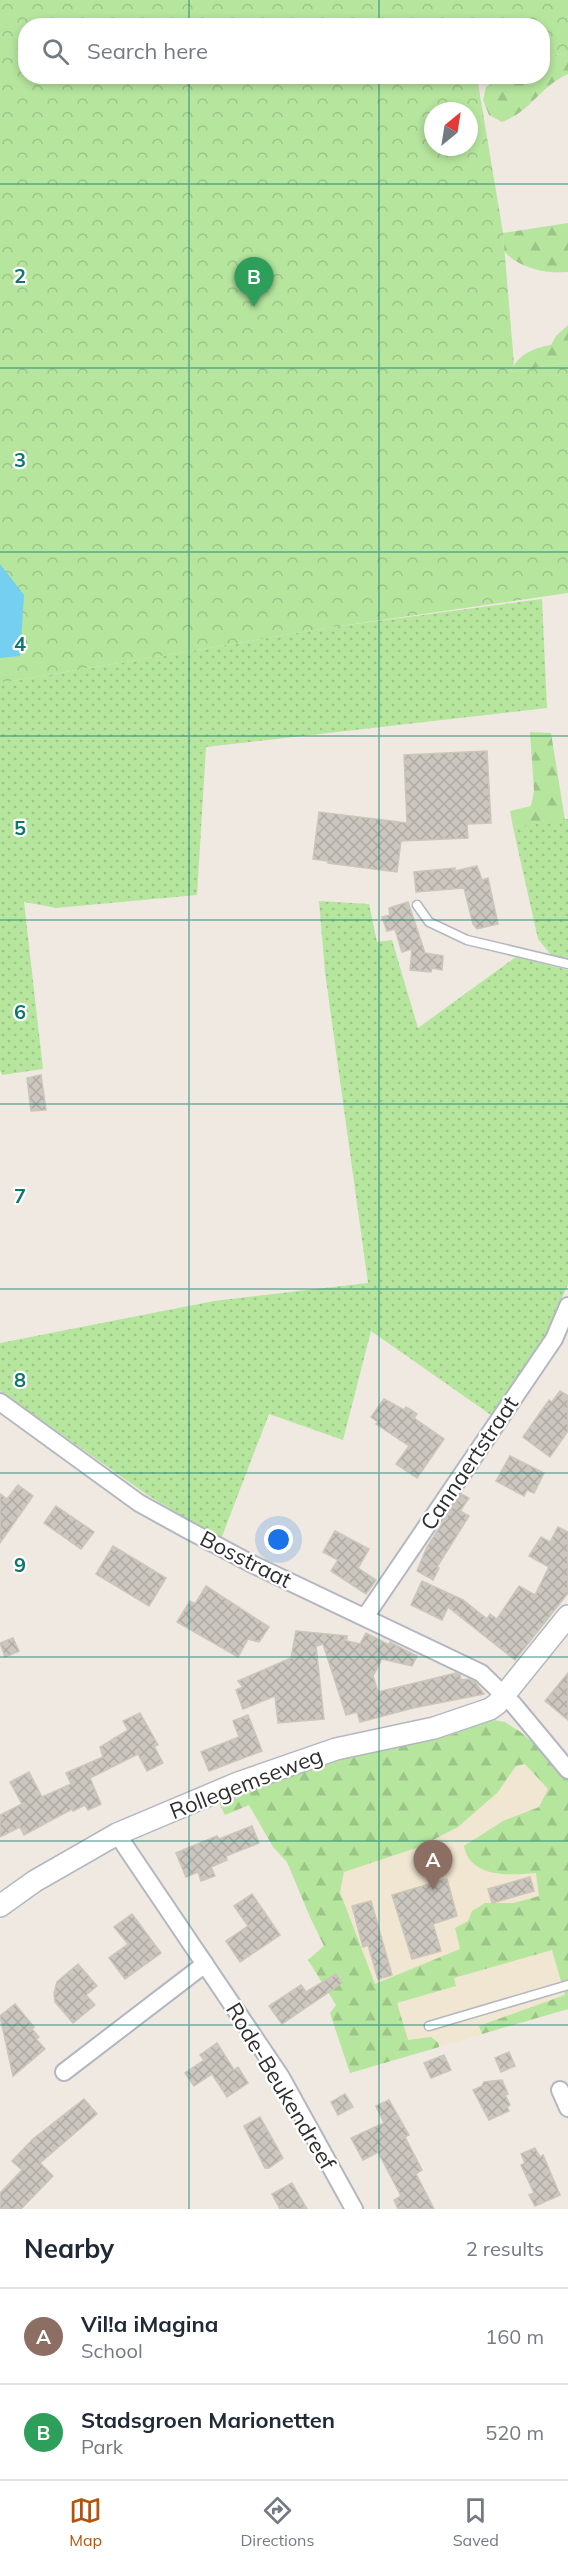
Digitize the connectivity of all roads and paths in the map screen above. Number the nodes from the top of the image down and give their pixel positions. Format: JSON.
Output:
{"nodes":[{"id":1,"x":417,"y":905,"type":"dead end"},
{"id":2,"x":568,"y":964,"type":"edge"},
{"id":3,"x":568,"y":1306,"type":"edge"},
{"id":4,"x":0,"y":1402,"type":"edge"},
{"id":5,"x":568,"y":1616,"type":"edge"},
{"id":6,"x":365,"y":1617,"type":"junction"},
{"id":7,"x":504,"y":1695,"type":"junction"},
{"id":8,"x":568,"y":1770,"type":"edge"},
{"id":9,"x":117,"y":1834,"type":"junction"},
{"id":10,"x":0,"y":1906,"type":"edge"},
{"id":11,"x":205,"y":1964,"type":"junction"},
{"id":12,"x":568,"y":1985,"type":"edge"},
{"id":13,"x":429,"y":2026,"type":"dead end"},
{"id":14,"x":64,"y":2072,"type":"dead end"},
{"id":15,"x":560,"y":2090,"type":"dead end"},
{"id":16,"x":568,"y":2108,"type":"edge"},
{"id":17,"x":354,"y":2209,"type":"edge"}],
"edges":[{"from":1,"to":2,"type":"lane"},
{"from":3,"to":6,"type":"street","name":"Cannaertstraat"},
{"from":4,"to":6,"type":"street","name":"Bosstraat"},
{"from":5,"to":7,"type":"street","name":"Rollegemseweg"},
{"from":6,"to":7,"type":"street","name":"Bosstraat"},
{"from":7,"to":8,"type":"street","name":"Bosstraat"},
{"from":7,"to":9,"type":"street","name":"Rollegemseweg"},
{"from":9,"to":10,"type":"street","name":"Rollegemseweg"},
{"from":9,"to":11,"type":"street","name":"Rode-Beukendreef"},
{"from":11,"to":14,"type":"street"},
{"from":11,"to":17,"type":"street","name":"Rode-Beukendreef"},
{"from":12,"to":13,"type":"lane"},
{"from":15,"to":16,"type":"street"}]}
